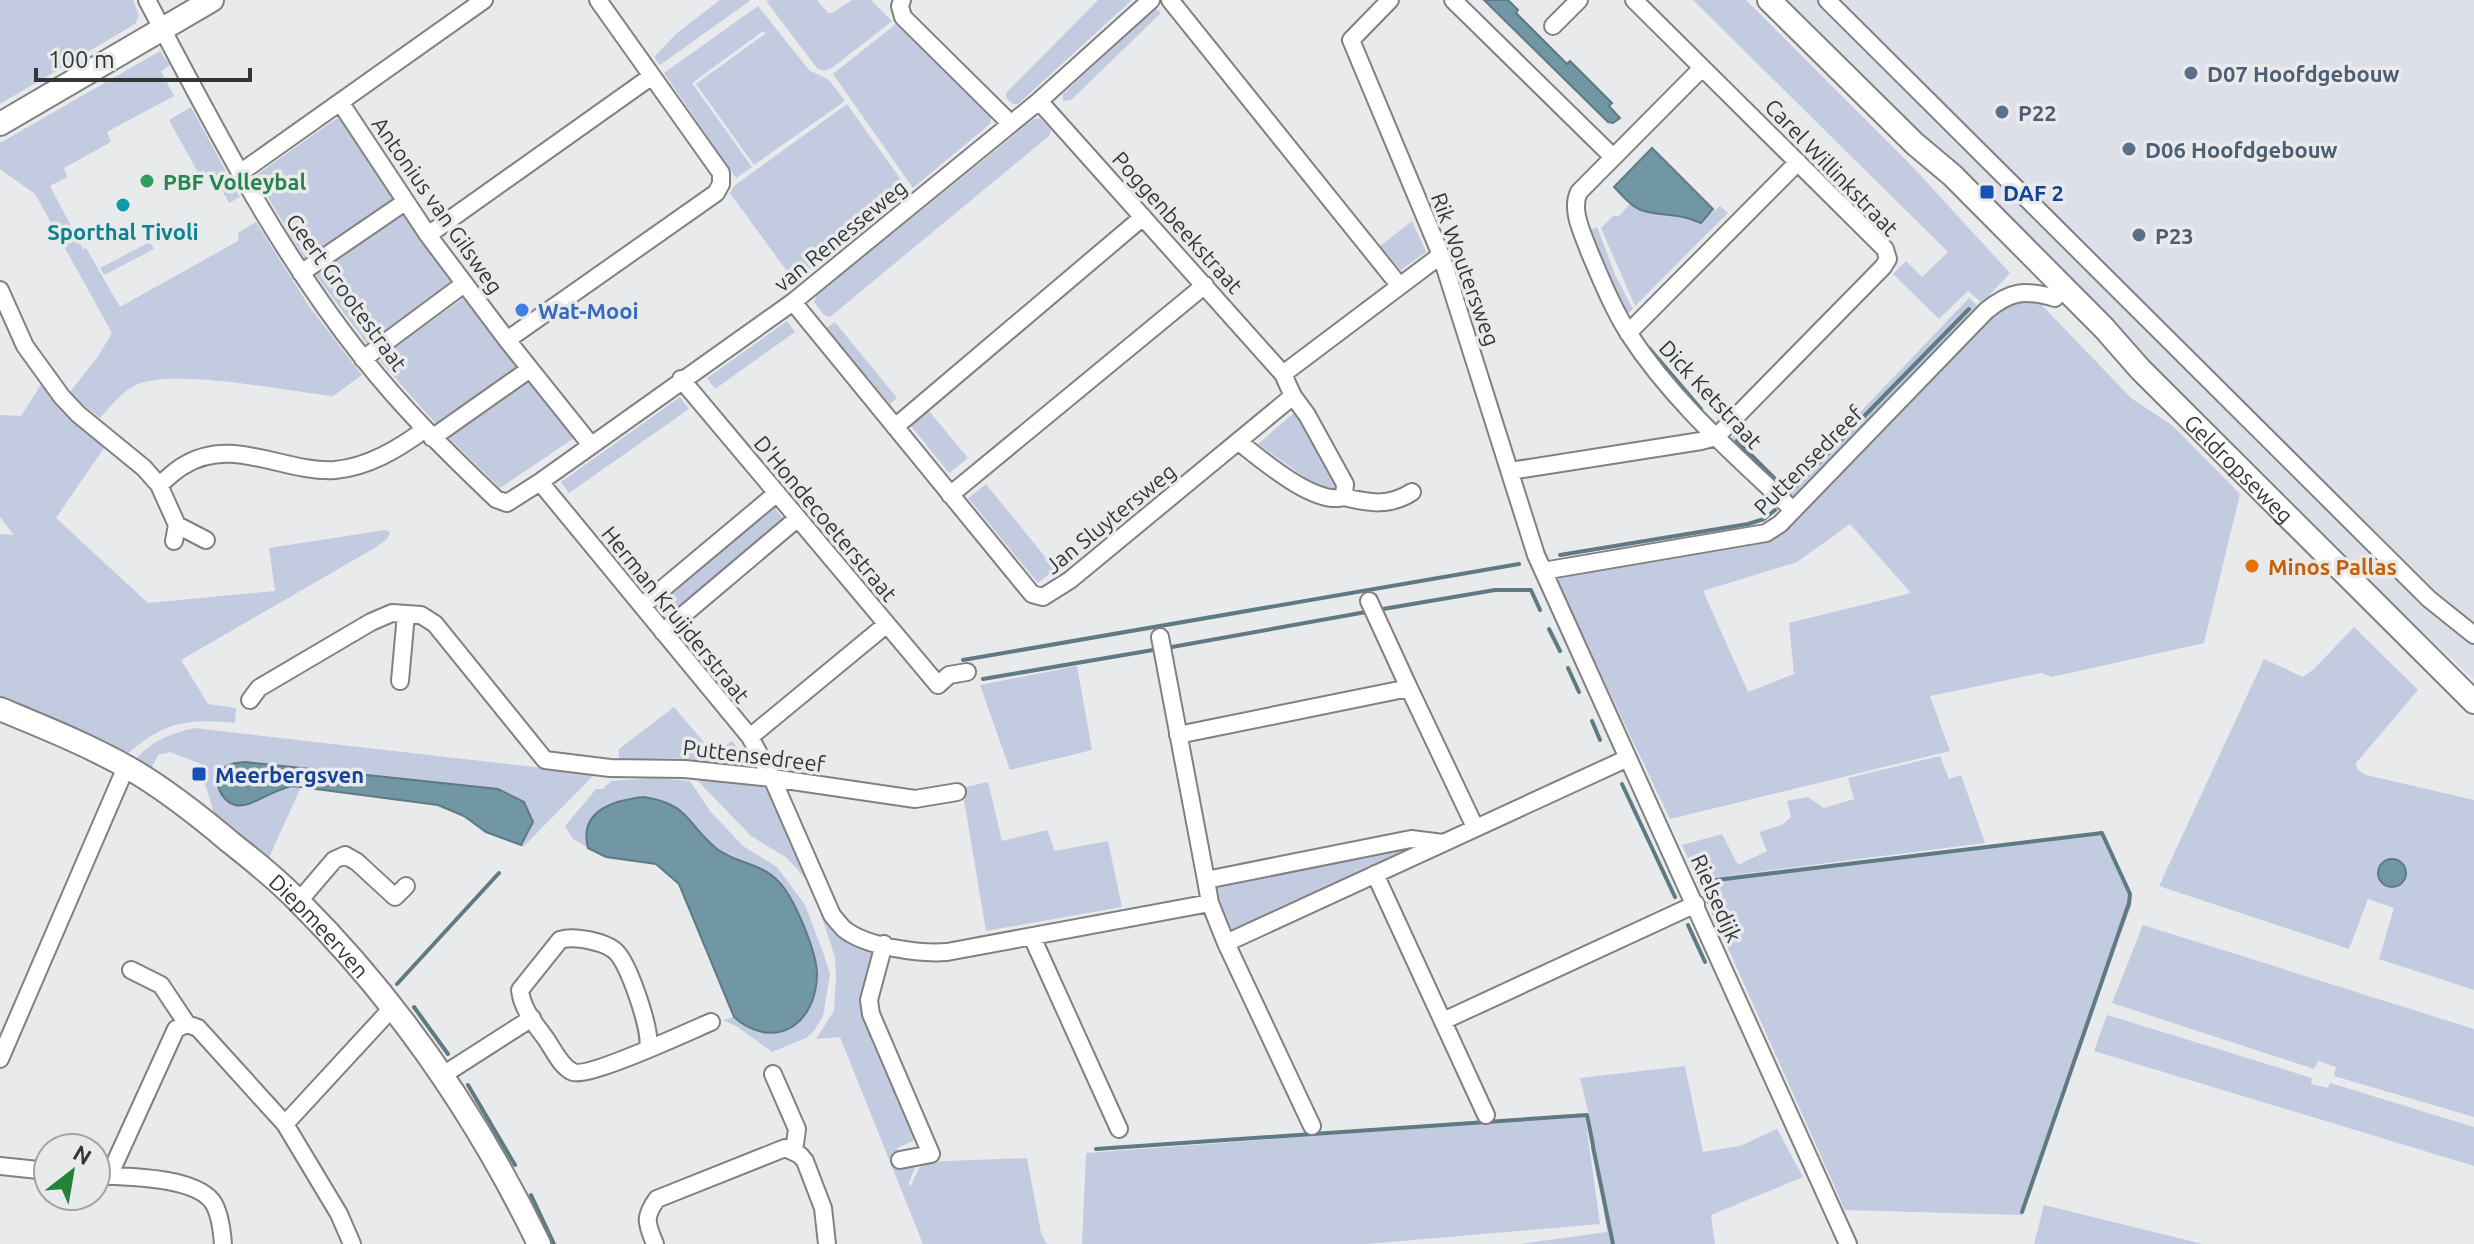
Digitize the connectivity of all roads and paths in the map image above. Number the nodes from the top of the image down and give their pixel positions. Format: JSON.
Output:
{"nodes":[{"id":1,"x":147,"y":0,"type":"edge"},
{"id":2,"x":212,"y":0,"type":"edge"},
{"id":3,"x":598,"y":0,"type":"edge"},
{"id":4,"x":1151,"y":0,"type":"edge"},
{"id":5,"x":1170,"y":0,"type":"edge"},
{"id":6,"x":1390,"y":0,"type":"edge"},
{"id":7,"x":1453,"y":0,"type":"edge"},
{"id":8,"x":1579,"y":0,"type":"edge"},
{"id":9,"x":1634,"y":0,"type":"edge"},
{"id":10,"x":1769,"y":0,"type":"edge"},
{"id":11,"x":1827,"y":0,"type":"edge"},
{"id":12,"x":477,"y":2,"type":"edge"},
{"id":13,"x":903,"y":8,"type":"edge"},
{"id":14,"x":1553,"y":26,"type":"dead end"},
{"id":15,"x":163,"y":30,"type":"junction"},
{"id":16,"x":1702,"y":68,"type":"junction"},
{"id":17,"x":652,"y":76,"type":"junction"},
{"id":18,"x":1039,"y":101,"type":"junction"},
{"id":19,"x":340,"y":102,"type":"junction"},
{"id":20,"x":0,"y":124,"type":"edge"},
{"id":21,"x":1011,"y":124,"type":"junction"},
{"id":22,"x":1915,"y":144,"type":"junction"},
{"id":23,"x":1612,"y":156,"type":"junction"},
{"id":24,"x":1798,"y":162,"type":"junction"},
{"id":25,"x":240,"y":173,"type":"junction"},
{"id":26,"x":405,"y":202,"type":"junction"},
{"id":27,"x":1143,"y":217,"type":"junction"},
{"id":28,"x":428,"y":235,"type":"junction"},
{"id":29,"x":1441,"y":255,"type":"junction"},
{"id":30,"x":301,"y":273,"type":"junction"},
{"id":31,"x":464,"y":284,"type":"junction"},
{"id":32,"x":1205,"y":285,"type":"junction"},
{"id":33,"x":1399,"y":285,"type":"junction"},
{"id":34,"x":0,"y":290,"type":"edge"},
{"id":35,"x":2055,"y":298,"type":"junction"},
{"id":36,"x":793,"y":302,"type":"junction"},
{"id":37,"x":1628,"y":333,"type":"junction"},
{"id":38,"x":507,"y":340,"type":"junction"},
{"id":39,"x":363,"y":359,"type":"junction"},
{"id":40,"x":530,"y":369,"type":"junction"},
{"id":41,"x":2140,"y":369,"type":"junction"},
{"id":42,"x":1283,"y":374,"type":"junction"},
{"id":43,"x":681,"y":379,"type":"junction"},
{"id":44,"x":1293,"y":396,"type":"junction"},
{"id":45,"x":895,"y":427,"type":"junction"},
{"id":46,"x":428,"y":434,"type":"junction"},
{"id":47,"x":1716,"y":437,"type":"junction"},
{"id":48,"x":1239,"y":442,"type":"junction"},
{"id":49,"x":591,"y":445,"type":"junction"},
{"id":50,"x":1510,"y":471,"type":"junction"},
{"id":51,"x":540,"y":482,"type":"junction"},
{"id":52,"x":159,"y":485,"type":"junction"},
{"id":53,"x":1412,"y":492,"type":"dead end"},
{"id":54,"x":777,"y":493,"type":"junction"},
{"id":55,"x":950,"y":495,"type":"junction"},
{"id":56,"x":1344,"y":497,"type":"junction"},
{"id":57,"x":1793,"y":510,"type":"junction"},
{"id":58,"x":798,"y":518,"type":"junction"},
{"id":59,"x":206,"y":540,"type":"dead end"},
{"id":60,"x":1543,"y":571,"type":"junction"},
{"id":61,"x":1369,"y":601,"type":"dead end"},
{"id":62,"x":642,"y":606,"type":"junction"},
{"id":63,"x":406,"y":614,"type":"junction"},
{"id":64,"x":887,"y":624,"type":"junction"},
{"id":65,"x":663,"y":632,"type":"junction"},
{"id":66,"x":2474,"y":635,"type":"edge"},
{"id":67,"x":1160,"y":637,"type":"dead end"},
{"id":68,"x":967,"y":672,"type":"dead end"},
{"id":69,"x":400,"y":681,"type":"dead end"},
{"id":70,"x":1409,"y":688,"type":"junction"},
{"id":71,"x":250,"y":700,"type":"dead end"},
{"id":72,"x":2474,"y":702,"type":"edge"},
{"id":73,"x":0,"y":709,"type":"edge"},
{"id":74,"x":1178,"y":735,"type":"junction"},
{"id":75,"x":750,"y":737,"type":"junction"},
{"id":76,"x":1628,"y":758,"type":"junction"},
{"id":77,"x":126,"y":767,"type":"junction"},
{"id":78,"x":772,"y":778,"type":"junction"},
{"id":79,"x":957,"y":792,"type":"dead end"},
{"id":80,"x":1475,"y":827,"type":"junction"},
{"id":81,"x":1443,"y":843,"type":"junction"},
{"id":82,"x":1375,"y":874,"type":"junction"},
{"id":83,"x":1206,"y":880,"type":"junction"},
{"id":84,"x":406,"y":886,"type":"dead end"},
{"id":85,"x":299,"y":901,"type":"junction"},
{"id":86,"x":1210,"y":903,"type":"junction"},
{"id":87,"x":1696,"y":904,"type":"junction"},
{"id":88,"x":1032,"y":937,"type":"junction"},
{"id":89,"x":1226,"y":943,"type":"junction"},
{"id":90,"x":884,"y":944,"type":"junction"},
{"id":91,"x":131,"y":970,"type":"dead end"},
{"id":92,"x":392,"y":1008,"type":"junction"},
{"id":93,"x":532,"y":1018,"type":"junction"},
{"id":94,"x":1443,"y":1021,"type":"junction"},
{"id":95,"x":711,"y":1022,"type":"dead end"},
{"id":96,"x":187,"y":1024,"type":"junction"},
{"id":97,"x":648,"y":1048,"type":"junction"},
{"id":98,"x":0,"y":1059,"type":"edge"},
{"id":99,"x":773,"y":1074,"type":"dead end"},
{"id":100,"x":443,"y":1075,"type":"junction"},
{"id":101,"x":1486,"y":1115,"type":"dead end"},
{"id":102,"x":285,"y":1124,"type":"junction"},
{"id":103,"x":1312,"y":1126,"type":"dead end"},
{"id":104,"x":1119,"y":1129,"type":"dead end"},
{"id":105,"x":794,"y":1151,"type":"junction"},
{"id":106,"x":112,"y":1157,"type":"edge"},
{"id":107,"x":900,"y":1160,"type":"dead end"},
{"id":108,"x":0,"y":1166,"type":"edge"},
{"id":109,"x":32,"y":1169,"type":"edge"},
{"id":110,"x":112,"y":1176,"type":"edge"},
{"id":111,"x":223,"y":1244,"type":"edge"},
{"id":112,"x":352,"y":1244,"type":"edge"},
{"id":113,"x":539,"y":1244,"type":"edge"},
{"id":114,"x":655,"y":1244,"type":"edge"},
{"id":115,"x":827,"y":1244,"type":"edge"},
{"id":116,"x":1848,"y":1244,"type":"edge"}],
"edges":[{"from":1,"to":15,"type":"street","name":"Geert Grootestraat"},
{"from":2,"to":15,"type":"main road"},
{"from":3,"to":17,"type":"street"},
{"from":4,"to":18,"type":"street","name":"van Renesseweg"},
{"from":5,"to":33,"type":"street"},
{"from":6,"to":29,"type":"street","name":"Rik Woutersweg"},
{"from":7,"to":23,"type":"street"},
{"from":8,"to":14,"type":"street"},
{"from":9,"to":16,"type":"street","name":"Carel Willinkstraat"},
{"from":10,"to":22,"type":"main road","name":"Geldropseweg"},
{"from":11,"to":66,"type":"street"},
{"from":12,"to":19,"type":"street"},
{"from":13,"to":21,"type":"street"},
{"from":15,"to":20,"type":"main road"},
{"from":15,"to":25,"type":"street","name":"Geert Grootestraat"},
{"from":16,"to":23,"type":"street","name":"Dick Ketstraat"},
{"from":16,"to":24,"type":"street","name":"Carel Willinkstraat"},
{"from":17,"to":28,"type":"street"},
{"from":17,"to":38,"type":"street"},
{"from":18,"to":21,"type":"street","name":"van Renesseweg"},
{"from":18,"to":27,"type":"street","name":"Poggenbeekstraat"},
{"from":19,"to":25,"type":"street"},
{"from":19,"to":26,"type":"street","name":"Antonius van Gilsweg"},
{"from":21,"to":36,"type":"street","name":"van Renesseweg"},
{"from":22,"to":35,"type":"main road","name":"Geldropseweg"},
{"from":22,"to":41,"type":"main road","name":"Geldropseweg"},
{"from":23,"to":37,"type":"street","name":"Dick Ketstraat"},
{"from":24,"to":37,"type":"street"},
{"from":24,"to":47,"type":"street","name":"Carel Willinkstraat"},
{"from":25,"to":30,"type":"street","name":"Geert Grootestraat"},
{"from":26,"to":28,"type":"street","name":"Antonius van Gilsweg"},
{"from":26,"to":30,"type":"street"},
{"from":27,"to":32,"type":"street","name":"Poggenbeekstraat"},
{"from":27,"to":45,"type":"street"},
{"from":28,"to":31,"type":"street","name":"Antonius van Gilsweg"},
{"from":29,"to":33,"type":"street"},
{"from":29,"to":50,"type":"street","name":"Rik Woutersweg"},
{"from":30,"to":39,"type":"street","name":"Geert Grootestraat"},
{"from":31,"to":38,"type":"street","name":"Antonius van Gilsweg"},
{"from":31,"to":39,"type":"street"},
{"from":32,"to":42,"type":"street","name":"Poggenbeekstraat"},
{"from":32,"to":55,"type":"street"},
{"from":33,"to":42,"type":"street"},
{"from":34,"to":52,"type":"street"},
{"from":35,"to":41,"type":"main road","name":"Geldropseweg"},
{"from":35,"to":57,"type":"street","name":"Puttensedreef"},
{"from":36,"to":43,"type":"street","name":"van Renesseweg"},
{"from":36,"to":45,"type":"street","name":"Jan Sluytersweg"},
{"from":37,"to":47,"type":"street","name":"Dick Ketstraat"},
{"from":38,"to":40,"type":"street","name":"Antonius van Gilsweg"},
{"from":39,"to":46,"type":"street","name":"Geert Grootestraat"},
{"from":40,"to":46,"type":"street"},
{"from":40,"to":49,"type":"street","name":"Antonius van Gilsweg"},
{"from":41,"to":72,"type":"main road","name":"Geldropseweg"},
{"from":42,"to":44,"type":"street"},
{"from":43,"to":49,"type":"street","name":"van Renesseweg"},
{"from":43,"to":54,"type":"street","name":"D'Hondecoeterstraat"},
{"from":44,"to":48,"type":"street","name":"Jan Sluytersweg"},
{"from":44,"to":56,"type":"street"},
{"from":45,"to":55,"type":"street","name":"Jan Sluytersweg"},
{"from":46,"to":51,"type":"street","name":"Geert Grootestraat"},
{"from":46,"to":52,"type":"street"},
{"from":47,"to":50,"type":"street"},
{"from":47,"to":57,"type":"street","name":"Dick Ketstraat"},
{"from":48,"to":55,"type":"street","name":"Jan Sluytersweg"},
{"from":48,"to":56,"type":"street"},
{"from":49,"to":51,"type":"street","name":"van Renesseweg"},
{"from":50,"to":60,"type":"street","name":"Rik Woutersweg"},
{"from":51,"to":62,"type":"street","name":"Herman Kruijderstraat"},
{"from":52,"to":59,"type":"street"},
{"from":53,"to":56,"type":"street"},
{"from":54,"to":58,"type":"street","name":"D'Hondecoeterstraat"},
{"from":54,"to":62,"type":"street"},
{"from":57,"to":60,"type":"street","name":"Puttensedreef"},
{"from":58,"to":64,"type":"street","name":"D'Hondecoeterstraat"},
{"from":58,"to":65,"type":"street"},
{"from":60,"to":76,"type":"street","name":"Rielsedijk"},
{"from":61,"to":70,"type":"street"},
{"from":62,"to":65,"type":"street","name":"Herman Kruijderstraat"},
{"from":63,"to":69,"type":"street"},
{"from":63,"to":71,"type":"street"},
{"from":63,"to":78,"type":"street","name":"Puttensedreef"},
{"from":64,"to":68,"type":"street","name":"D'Hondecoeterstraat"},
{"from":64,"to":75,"type":"street"},
{"from":65,"to":75,"type":"street","name":"Herman Kruijderstraat"},
{"from":67,"to":74,"type":"street"},
{"from":70,"to":74,"type":"street"},
{"from":70,"to":80,"type":"street"},
{"from":73,"to":77,"type":"main road","name":"Diepmeerven"},
{"from":74,"to":83,"type":"street"},
{"from":75,"to":78,"type":"street","name":"Herman Kruijderstraat"},
{"from":76,"to":80,"type":"street"},
{"from":76,"to":87,"type":"street","name":"Rielsedijk"},
{"from":77,"to":85,"type":"main road","name":"Diepmeerven"},
{"from":77,"to":98,"type":"street"},
{"from":78,"to":79,"type":"street","name":"Puttensedreef"},
{"from":78,"to":90,"type":"street","name":"Herman Kruijderstraat"},
{"from":80,"to":81,"type":"street"},
{"from":81,"to":82,"type":"street"},
{"from":81,"to":83,"type":"street"},
{"from":82,"to":89,"type":"street"},
{"from":82,"to":94,"type":"street"},
{"from":83,"to":86,"type":"street"},
{"from":84,"to":85,"type":"street"},
{"from":85,"to":92,"type":"main road","name":"Diepmeerven"},
{"from":86,"to":88,"type":"street","name":"Herman Kruijderstraat"},
{"from":86,"to":89,"type":"street"},
{"from":87,"to":94,"type":"street"},
{"from":87,"to":116,"type":"street","name":"Rielsedijk"},
{"from":88,"to":90,"type":"street","name":"Herman Kruijderstraat"},
{"from":88,"to":104,"type":"street"},
{"from":89,"to":103,"type":"street"},
{"from":90,"to":107,"type":"street"},
{"from":91,"to":96,"type":"street"},
{"from":92,"to":100,"type":"main road","name":"Diepmeerven"},
{"from":92,"to":102,"type":"street"},
{"from":93,"to":97,"type":"street"},
{"from":93,"to":97,"type":"street"},
{"from":93,"to":100,"type":"street"},
{"from":94,"to":101,"type":"street"},
{"from":95,"to":97,"type":"street"},
{"from":96,"to":102,"type":"street"},
{"from":96,"to":106,"type":"street"},
{"from":99,"to":105,"type":"street"},
{"from":100,"to":113,"type":"main road","name":"Diepmeerven"},
{"from":102,"to":112,"type":"street"},
{"from":105,"to":114,"type":"street"},
{"from":105,"to":115,"type":"street"},
{"from":108,"to":109,"type":"street"},
{"from":110,"to":111,"type":"street"}]}
